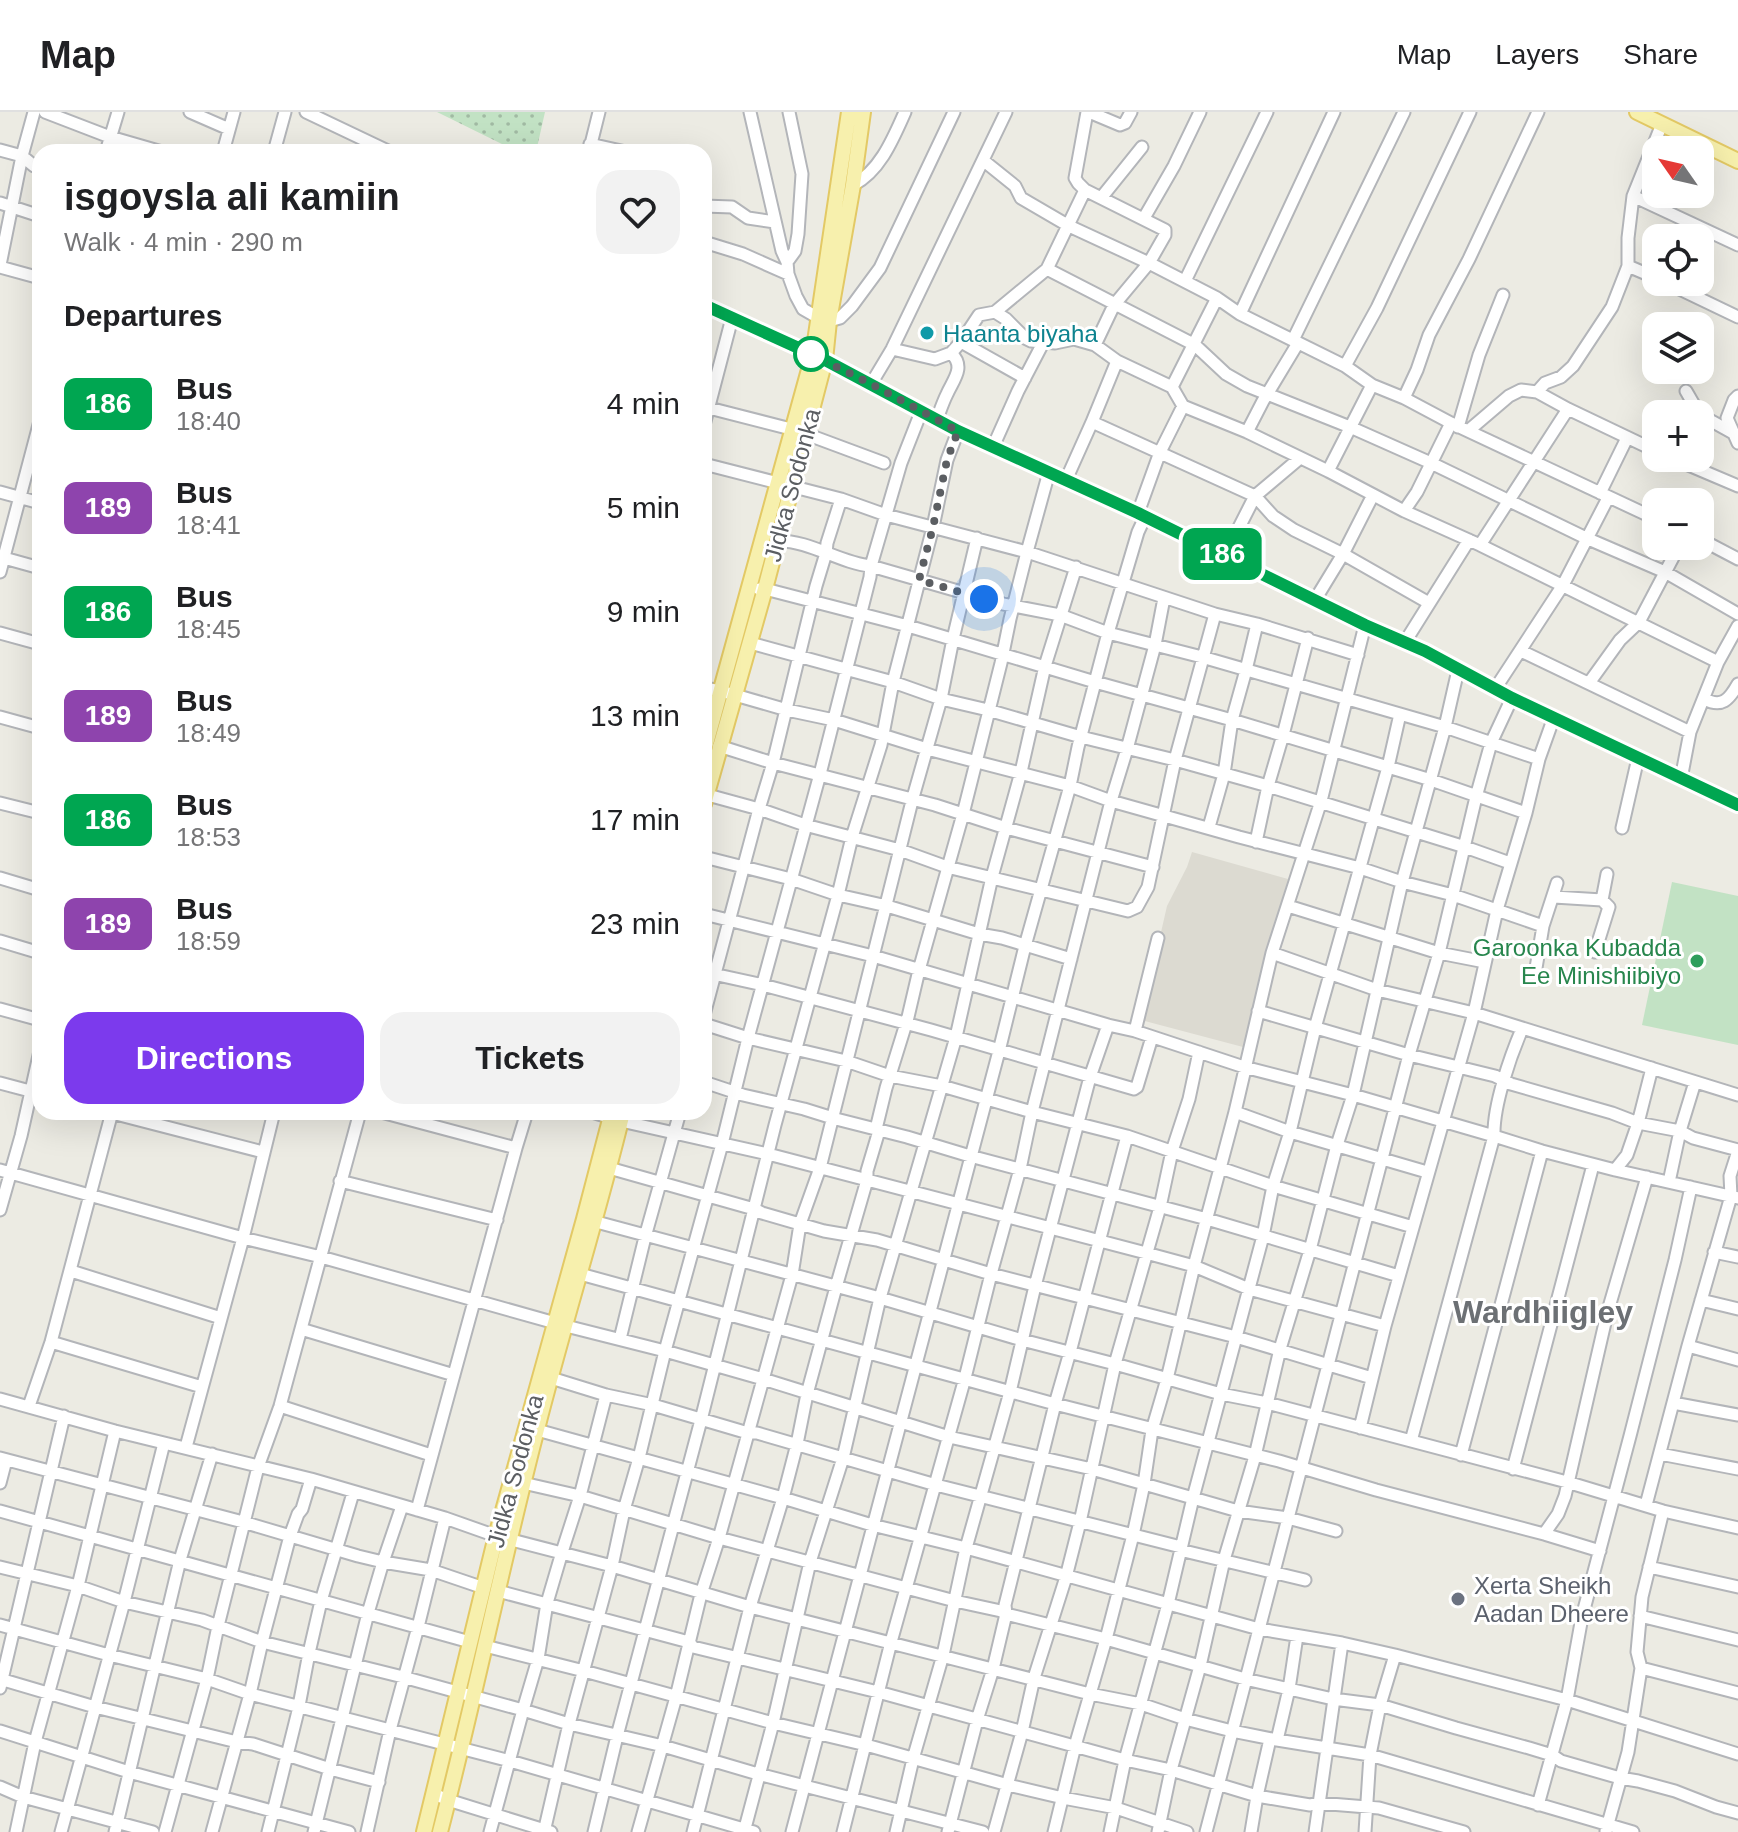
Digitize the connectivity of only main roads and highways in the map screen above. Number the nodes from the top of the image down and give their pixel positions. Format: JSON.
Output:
{"nodes":[{"id":1,"x":1637,"y":112,"type":"edge"},
{"id":2,"x":855,"y":116,"type":"edge"},
{"id":3,"x":1738,"y":161,"type":"edge"},
{"id":4,"x":823,"y":319,"type":"junction"},
{"id":5,"x":785,"y":485,"type":"junction"},
{"id":6,"x":727,"y":693,"type":"junction"},
{"id":7,"x":712,"y":731,"type":"edge"},
{"id":8,"x":712,"y":772,"type":"edge"},
{"id":9,"x":616,"y":1120,"type":"edge"},
{"id":10,"x":616,"y":1120,"type":"edge"},
{"id":11,"x":589,"y":1221,"type":"junction"},
{"id":12,"x":561,"y":1324,"type":"junction"},
{"id":13,"x":502,"y":1538,"type":"junction"},
{"id":14,"x":466,"y":1694,"type":"junction"},
{"id":15,"x":424,"y":1832,"type":"edge"},
{"id":16,"x":440,"y":1832,"type":"edge"}],
"edges":[{"from":1,"to":3,"type":"main road"},
{"from":2,"to":4,"type":"main road","name":"Jidka Sodonka"},
{"from":2,"to":4,"type":"main road","name":"Jidka Sodonka"},
{"from":4,"to":5,"type":"main road","name":"Jidka Sodonka"},
{"from":5,"to":6,"type":"main road","name":"Jidka Sodonka"},
{"from":5,"to":6,"type":"main road","name":"Jidka Sodonka"},
{"from":6,"to":7,"type":"main road","name":"Jidka Sodonka"},
{"from":6,"to":8,"type":"main road","name":"Jidka Sodonka"},
{"from":9,"to":11,"type":"main road","name":"Jidka Sodonka"},
{"from":10,"to":11,"type":"main road","name":"Jidka Sodonka"},
{"from":11,"to":12,"type":"main road","name":"Jidka Sodonka"},
{"from":11,"to":12,"type":"main road","name":"Jidka Sodonka"},
{"from":12,"to":13,"type":"main road","name":"Jidka Sodonka"},
{"from":12,"to":13,"type":"main road","name":"Jidka Sodonka"},
{"from":13,"to":14,"type":"main road","name":"Jidka Sodonka"},
{"from":14,"to":15,"type":"main road","name":"Jidka Sodonka"},
{"from":14,"to":16,"type":"main road","name":"Jidka Sodonka"}]}
